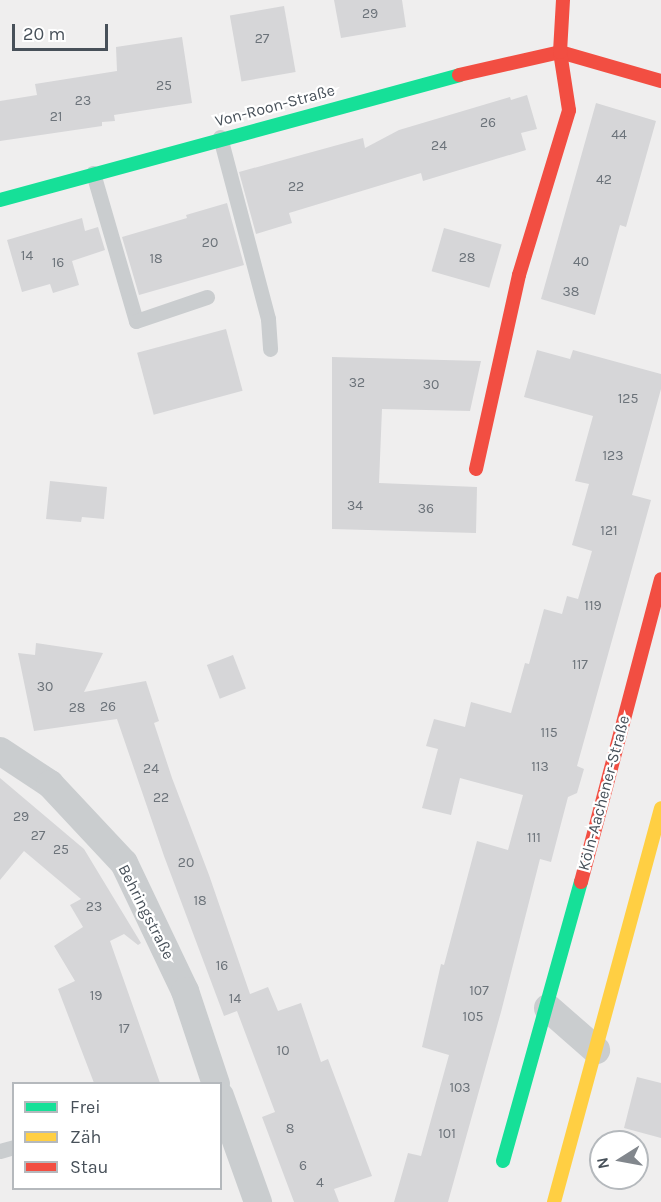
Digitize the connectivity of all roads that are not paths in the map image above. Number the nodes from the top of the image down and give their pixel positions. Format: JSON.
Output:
{"nodes":[{"id":1,"x":563,"y":0,"type":"edge"},
{"id":2,"x":560,"y":52,"type":"junction"},
{"id":3,"x":661,"y":81,"type":"edge"},
{"id":4,"x":220,"y":137,"type":"junction"},
{"id":5,"x":93,"y":173,"type":"junction"},
{"id":6,"x":0,"y":200,"type":"edge"},
{"id":7,"x":207,"y":297,"type":"dead end"},
{"id":8,"x":270,"y":349,"type":"dead end"},
{"id":9,"x":477,"y":469,"type":"dead end"},
{"id":10,"x":661,"y":579,"type":"edge"},
{"id":11,"x":0,"y":751,"type":"edge"},
{"id":12,"x":661,"y":808,"type":"edge"},
{"id":13,"x":548,"y":1008,"type":"junction"},
{"id":14,"x":596,"y":1050,"type":"junction"},
{"id":15,"x":216,"y":1082,"type":"edge"},
{"id":16,"x":222,"y":1102,"type":"edge"},
{"id":17,"x":503,"y":1161,"type":"dead end"},
{"id":18,"x":258,"y":1202,"type":"edge"},
{"id":19,"x":554,"y":1202,"type":"edge"}],
"edges":[{"from":1,"to":2,"type":"street"},
{"from":2,"to":3,"type":"street","name":"Von-Roon-Straße"},
{"from":2,"to":4,"type":"street","name":"Von-Roon-Straße"},
{"from":2,"to":9,"type":"street"},
{"from":4,"to":5,"type":"street","name":"Von-Roon-Straße"},
{"from":4,"to":8,"type":"lane"},
{"from":5,"to":6,"type":"street","name":"Von-Roon-Straße"},
{"from":5,"to":7,"type":"lane"},
{"from":10,"to":13,"type":"street","name":"Köln-Aachener-Straße"},
{"from":11,"to":15,"type":"street","name":"Behringstraße"},
{"from":12,"to":14,"type":"street"},
{"from":13,"to":14,"type":"street"},
{"from":13,"to":17,"type":"street","name":"Köln-Aachener-Straße"},
{"from":14,"to":19,"type":"street"},
{"from":16,"to":18,"type":"street"}]}
